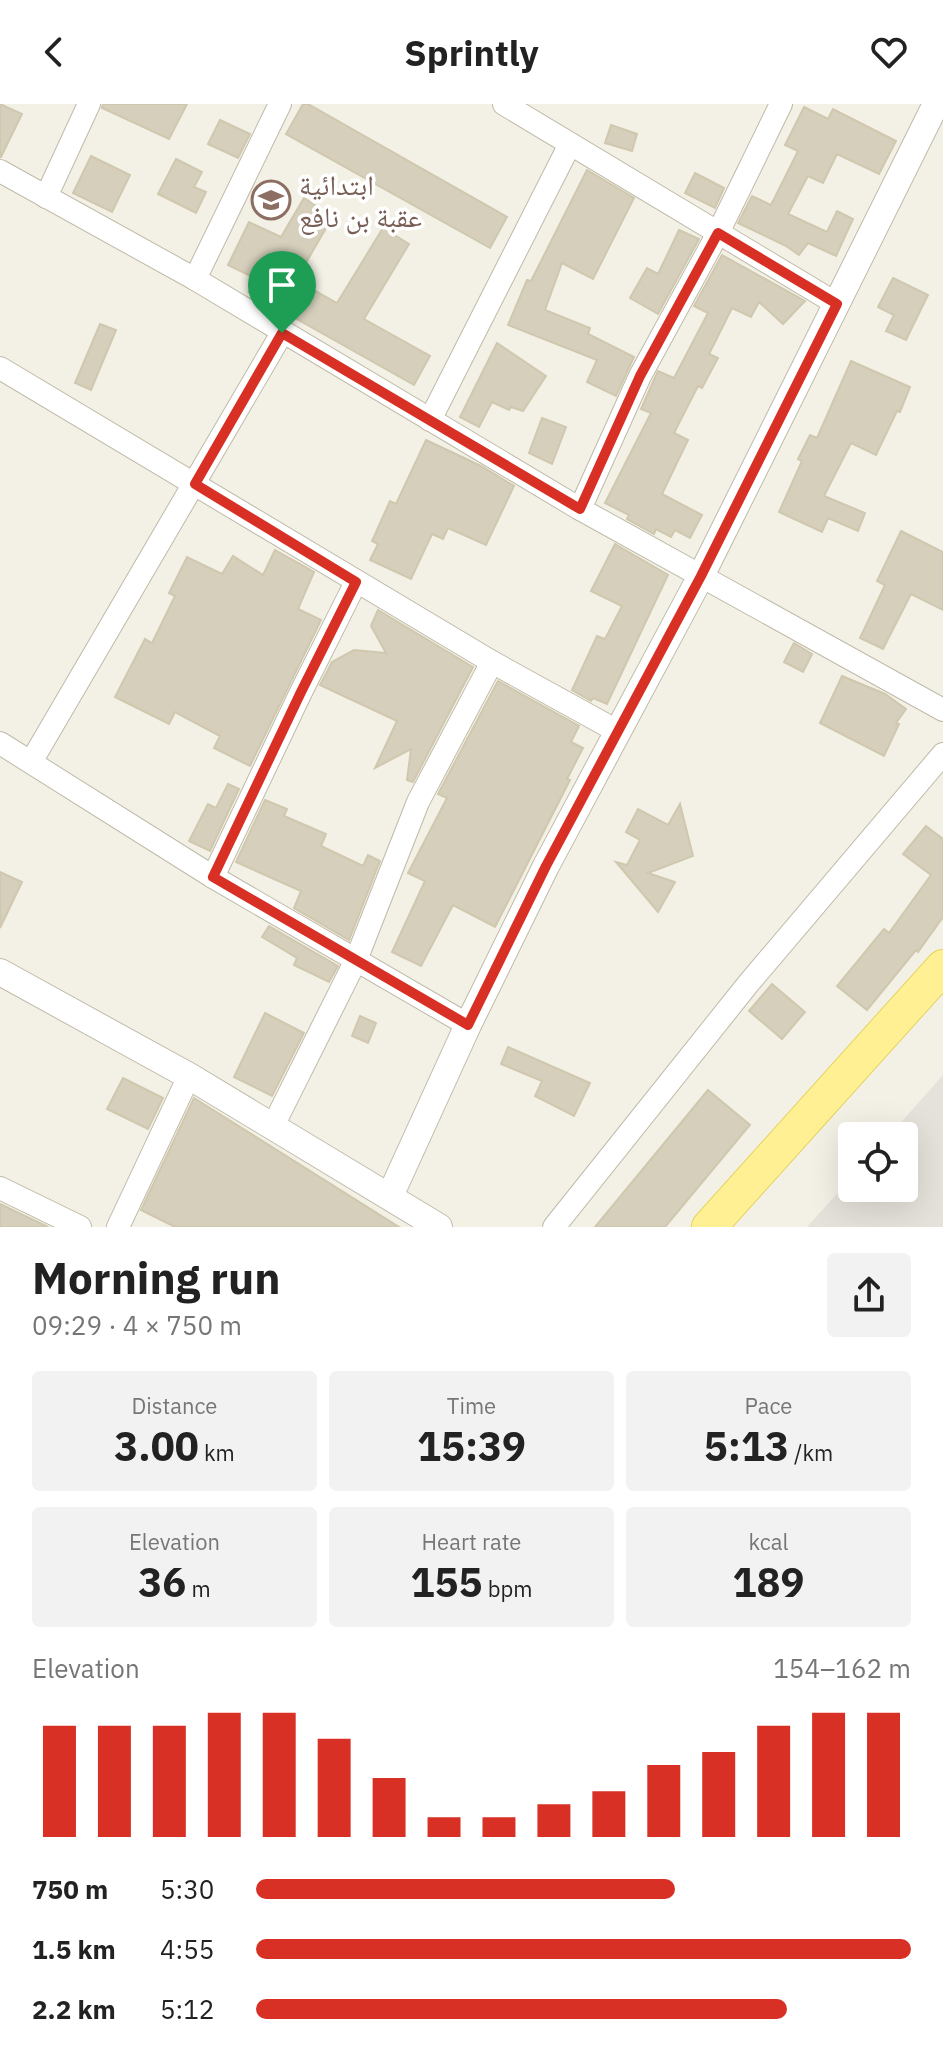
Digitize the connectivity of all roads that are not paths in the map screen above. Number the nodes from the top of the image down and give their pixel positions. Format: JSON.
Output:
{"nodes":[{"id":1,"x":89,"y":104,"type":"edge"},
{"id":2,"x":280,"y":104,"type":"edge"},
{"id":3,"x":504,"y":104,"type":"edge"},
{"id":4,"x":781,"y":104,"type":"edge"},
{"id":5,"x":932,"y":109,"type":"edge"},
{"id":6,"x":570,"y":144,"type":"junction"},
{"id":7,"x":0,"y":171,"type":"edge"},
{"id":8,"x":46,"y":197,"type":"junction"},
{"id":9,"x":718,"y":233,"type":"junction"},
{"id":10,"x":195,"y":279,"type":"junction"},
{"id":11,"x":837,"y":304,"type":"junction"},
{"id":12,"x":282,"y":333,"type":"junction"},
{"id":13,"x":0,"y":368,"type":"edge"},
{"id":14,"x":430,"y":420,"type":"junction"},
{"id":15,"x":195,"y":484,"type":"junction"},
{"id":16,"x":580,"y":509,"type":"junction"},
{"id":17,"x":701,"y":576,"type":"junction"},
{"id":18,"x":356,"y":582,"type":"junction"},
{"id":19,"x":492,"y":662,"type":"junction"},
{"id":20,"x":943,"y":710,"type":"edge"},
{"id":21,"x":617,"y":731,"type":"junction"},
{"id":22,"x":0,"y":743,"type":"edge"},
{"id":23,"x":943,"y":754,"type":"edge"},
{"id":24,"x":31,"y":762,"type":"junction"},
{"id":25,"x":213,"y":877,"type":"junction"},
{"id":26,"x":356,"y":960,"type":"junction"},
{"id":27,"x":943,"y":967,"type":"edge"},
{"id":28,"x":0,"y":972,"type":"edge"},
{"id":29,"x":943,"y":988,"type":"edge"},
{"id":30,"x":468,"y":1025,"type":"junction"},
{"id":31,"x":189,"y":1076,"type":"junction"},
{"id":32,"x":273,"y":1126,"type":"junction"},
{"id":33,"x":0,"y":1188,"type":"edge"},
{"id":34,"x":390,"y":1196,"type":"junction"},
{"id":35,"x":80,"y":1227,"type":"edge"},
{"id":36,"x":118,"y":1227,"type":"edge"},
{"id":37,"x":439,"y":1227,"type":"edge"},
{"id":38,"x":554,"y":1227,"type":"edge"},
{"id":39,"x":709,"y":1227,"type":"edge"},
{"id":40,"x":727,"y":1227,"type":"edge"}],
"edges":[{"from":1,"to":8,"type":"street"},
{"from":2,"to":10,"type":"street"},
{"from":3,"to":6,"type":"street"},
{"from":4,"to":9,"type":"street"},
{"from":5,"to":11,"type":"street"},
{"from":6,"to":9,"type":"street"},
{"from":6,"to":14,"type":"street"},
{"from":7,"to":8,"type":"street"},
{"from":8,"to":10,"type":"street"},
{"from":9,"to":11,"type":"street"},
{"from":9,"to":16,"type":"street"},
{"from":10,"to":12,"type":"street"},
{"from":11,"to":17,"type":"street"},
{"from":12,"to":14,"type":"street"},
{"from":12,"to":15,"type":"street"},
{"from":13,"to":15,"type":"street"},
{"from":14,"to":16,"type":"street"},
{"from":15,"to":18,"type":"street"},
{"from":15,"to":24,"type":"street"},
{"from":16,"to":17,"type":"street"},
{"from":17,"to":20,"type":"street"},
{"from":17,"to":21,"type":"street"},
{"from":18,"to":19,"type":"street"},
{"from":18,"to":25,"type":"street"},
{"from":19,"to":21,"type":"street"},
{"from":19,"to":26,"type":"street"},
{"from":21,"to":30,"type":"street"},
{"from":22,"to":24,"type":"street"},
{"from":23,"to":38,"type":"street"},
{"from":24,"to":25,"type":"street"},
{"from":25,"to":26,"type":"street"},
{"from":26,"to":30,"type":"street"},
{"from":26,"to":32,"type":"street"},
{"from":27,"to":39,"type":"main road"},
{"from":28,"to":31,"type":"street"},
{"from":29,"to":40,"type":"main road"},
{"from":30,"to":34,"type":"street"},
{"from":31,"to":32,"type":"street"},
{"from":31,"to":36,"type":"street"},
{"from":32,"to":34,"type":"street"},
{"from":33,"to":35,"type":"street"},
{"from":34,"to":37,"type":"street"}]}
